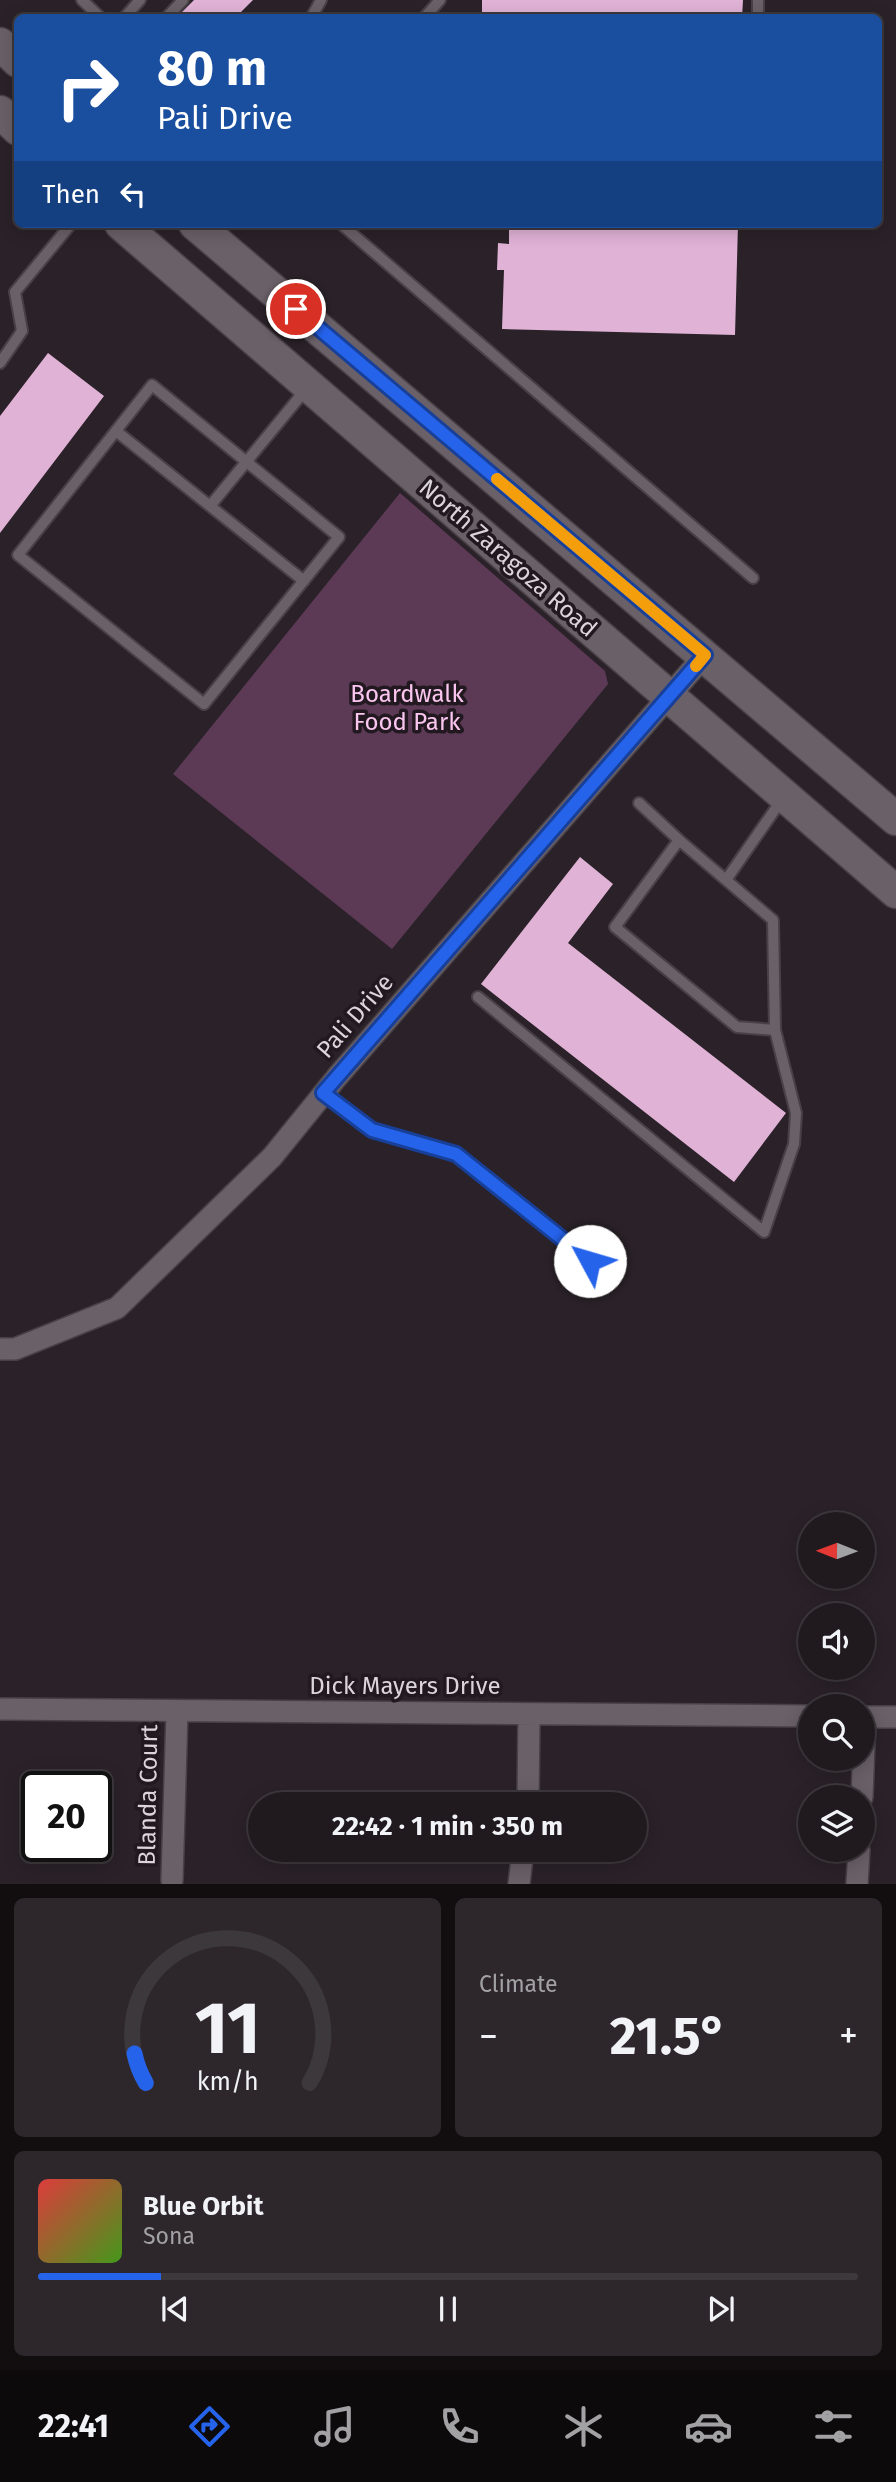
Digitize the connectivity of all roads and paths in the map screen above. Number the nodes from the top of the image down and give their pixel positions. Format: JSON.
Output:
{"nodes":[{"id":1,"x":82,"y":0,"type":"edge"},
{"id":2,"x":140,"y":0,"type":"edge"},
{"id":3,"x":183,"y":0,"type":"edge"},
{"id":4,"x":440,"y":0,"type":"edge"},
{"id":5,"x":97,"y":14,"type":"edge"},
{"id":6,"x":128,"y":14,"type":"edge"},
{"id":7,"x":170,"y":14,"type":"edge"},
{"id":8,"x":428,"y":14,"type":"edge"},
{"id":9,"x":0,"y":44,"type":"edge"},
{"id":10,"x":14,"y":57,"type":"edge"},
{"id":11,"x":0,"y":112,"type":"edge"},
{"id":12,"x":14,"y":125,"type":"edge"},
{"id":13,"x":68,"y":228,"type":"edge"},
{"id":14,"x":126,"y":228,"type":"edge"},
{"id":15,"x":200,"y":228,"type":"edge"},
{"id":16,"x":347,"y":228,"type":"edge"},
{"id":17,"x":0,"y":363,"type":"edge"},
{"id":18,"x":308,"y":386,"type":"junction"},
{"id":19,"x":116,"y":430,"type":"junction"},
{"id":20,"x":248,"y":461,"type":"junction"},
{"id":21,"x":211,"y":506,"type":"junction"},
{"id":22,"x":753,"y":578,"type":"dead end"},
{"id":23,"x":304,"y":581,"type":"junction"},
{"id":24,"x":705,"y":655,"type":"junction"},
{"id":25,"x":669,"y":696,"type":"junction"},
{"id":26,"x":784,"y":796,"type":"junction"},
{"id":27,"x":639,"y":803,"type":"dead end"},
{"id":28,"x":896,"y":819,"type":"edge"},
{"id":29,"x":679,"y":840,"type":"junction"},
{"id":30,"x":726,"y":880,"type":"junction"},
{"id":31,"x":896,"y":892,"type":"edge"},
{"id":32,"x":478,"y":997,"type":"dead end"},
{"id":33,"x":775,"y":1030,"type":"junction"},
{"id":34,"x":323,"y":1093,"type":"junction"},
{"id":35,"x":590,"y":1261,"type":"dead end"},
{"id":36,"x":0,"y":1349,"type":"edge"},
{"id":37,"x":0,"y":1709,"type":"edge"},
{"id":38,"x":177,"y":1711,"type":"junction"},
{"id":39,"x":529,"y":1714,"type":"junction"},
{"id":40,"x":798,"y":1716,"type":"edge"},
{"id":41,"x":875,"y":1717,"type":"edge"},
{"id":42,"x":896,"y":1717,"type":"edge"},
{"id":43,"x":528,"y":1792,"type":"edge"},
{"id":44,"x":522,"y":1862,"type":"edge"},
{"id":45,"x":859,"y":1862,"type":"edge"},
{"id":46,"x":172,"y":1880,"type":"dead end"},
{"id":47,"x":519,"y":1884,"type":"edge"},
{"id":48,"x":858,"y":1884,"type":"edge"}],
"edges":[{"from":1,"to":5,"type":"lane"},
{"from":2,"to":6,"type":"lane"},
{"from":3,"to":7,"type":"lane"},
{"from":4,"to":8,"type":"lane"},
{"from":9,"to":10,"type":"main road"},
{"from":11,"to":12,"type":"main road"},
{"from":13,"to":17,"type":"lane"},
{"from":14,"to":18,"type":"main road","name":"North Zaragoza Road"},
{"from":15,"to":24,"type":"main road"},
{"from":16,"to":22,"type":"lane"},
{"from":18,"to":20,"type":"lane"},
{"from":18,"to":25,"type":"main road","name":"North Zaragoza Road"},
{"from":19,"to":20,"type":"lane"},
{"from":19,"to":21,"type":"lane"},
{"from":19,"to":23,"type":"lane"},
{"from":20,"to":21,"type":"lane"},
{"from":20,"to":23,"type":"lane"},
{"from":21,"to":23,"type":"lane"},
{"from":24,"to":25,"type":"street","name":"Pali Drive"},
{"from":24,"to":28,"type":"main road"},
{"from":25,"to":26,"type":"main road","name":"North Zaragoza Road"},
{"from":25,"to":34,"type":"street","name":"Pali Drive"},
{"from":26,"to":30,"type":"lane"},
{"from":26,"to":31,"type":"main road","name":"North Zaragoza Road"},
{"from":27,"to":29,"type":"lane"},
{"from":29,"to":30,"type":"lane"},
{"from":29,"to":33,"type":"lane"},
{"from":30,"to":33,"type":"lane"},
{"from":32,"to":33,"type":"lane"},
{"from":34,"to":35,"type":"lane"},
{"from":34,"to":36,"type":"street","name":"Pali Drive"},
{"from":37,"to":38,"type":"street","name":"Dick Mayers Drive"},
{"from":38,"to":39,"type":"street","name":"Dick Mayers Drive"},
{"from":38,"to":46,"type":"street","name":"Blanda Court"},
{"from":39,"to":40,"type":"street","name":"Dick Mayers Drive"},
{"from":39,"to":43,"type":"street"},
{"from":41,"to":42,"type":"street"},
{"from":44,"to":47,"type":"street"},
{"from":45,"to":48,"type":"street"}]}
